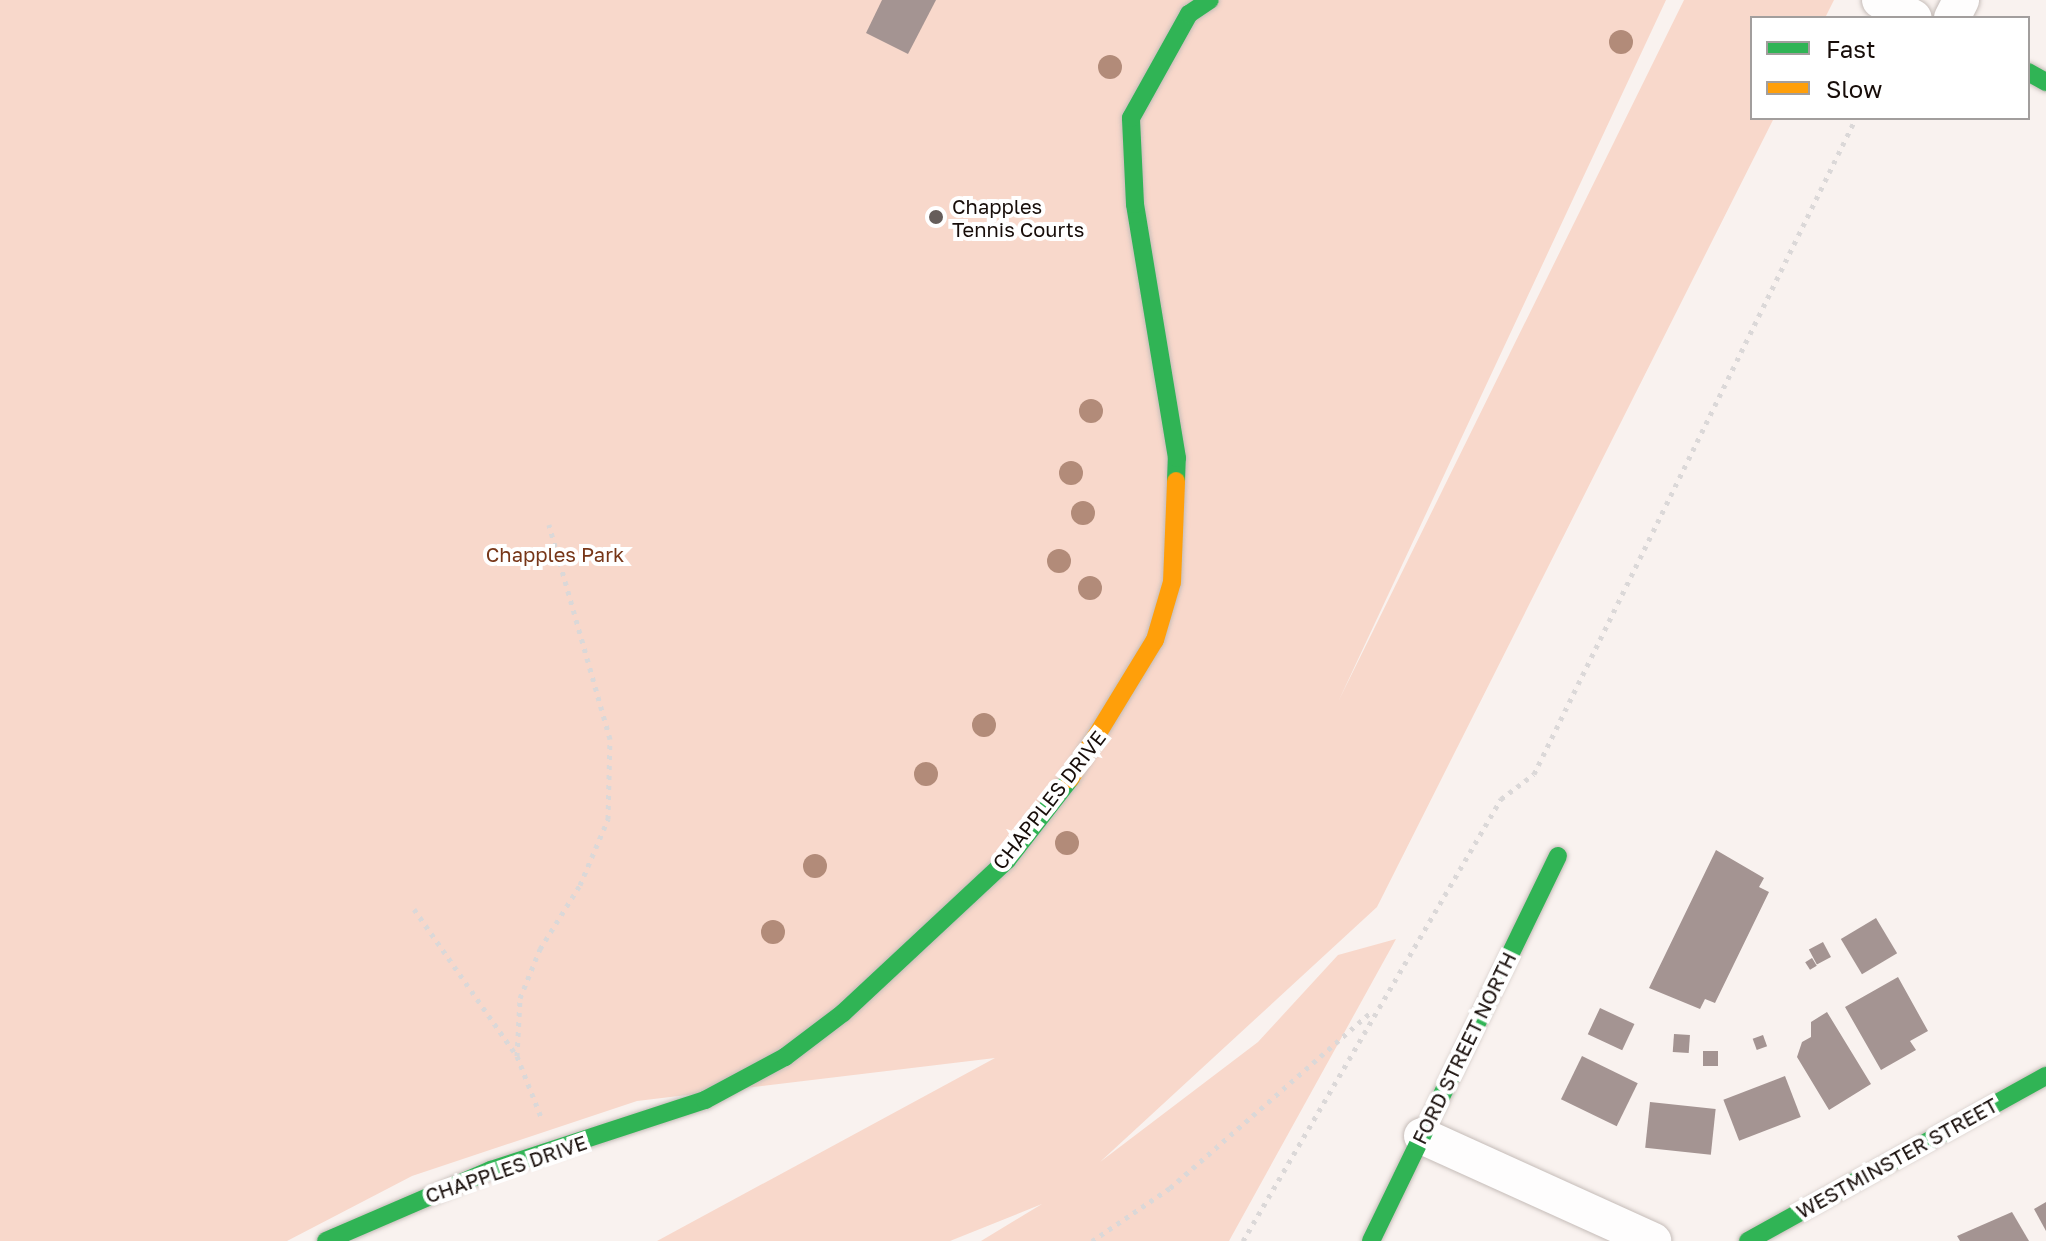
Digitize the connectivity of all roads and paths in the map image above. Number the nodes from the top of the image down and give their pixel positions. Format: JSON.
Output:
{"nodes":[{"id":1,"x":1210,"y":0,"type":"edge"},
{"id":2,"x":1855,"y":120,"type":"edge"},
{"id":3,"x":549,"y":525,"type":"dead end"},
{"id":4,"x":1558,"y":856,"type":"dead end"},
{"id":5,"x":414,"y":909,"type":"dead end"},
{"id":6,"x":1375,"y":1009,"type":"junction"},
{"id":7,"x":517,"y":1056,"type":"junction"},
{"id":8,"x":2046,"y":1076,"type":"edge"},
{"id":9,"x":1422,"y":1136,"type":"junction"},
{"id":10,"x":555,"y":1151,"type":"junction"},
{"id":11,"x":326,"y":1241,"type":"edge"},
{"id":12,"x":1092,"y":1241,"type":"edge"},
{"id":13,"x":1243,"y":1241,"type":"edge"},
{"id":14,"x":1371,"y":1241,"type":"edge"},
{"id":15,"x":1653,"y":1241,"type":"edge"},
{"id":16,"x":1748,"y":1241,"type":"edge"}],
"edges":[{"from":1,"to":10,"type":"street","name":"CHAPPLES DRIVE"},
{"from":2,"to":6,"type":"path"},
{"from":3,"to":7,"type":"path"},
{"from":4,"to":9,"type":"street","name":"FORD STREET NORTH"},
{"from":5,"to":7,"type":"path"},
{"from":6,"to":12,"type":"path"},
{"from":6,"to":13,"type":"path"},
{"from":7,"to":10,"type":"path"},
{"from":8,"to":16,"type":"street","name":"WESTMINSTER STREET"},
{"from":9,"to":14,"type":"street","name":"FORD STREET NORTH"},
{"from":9,"to":15,"type":"street"},
{"from":10,"to":11,"type":"street","name":"CHAPPLES DRIVE"}]}
